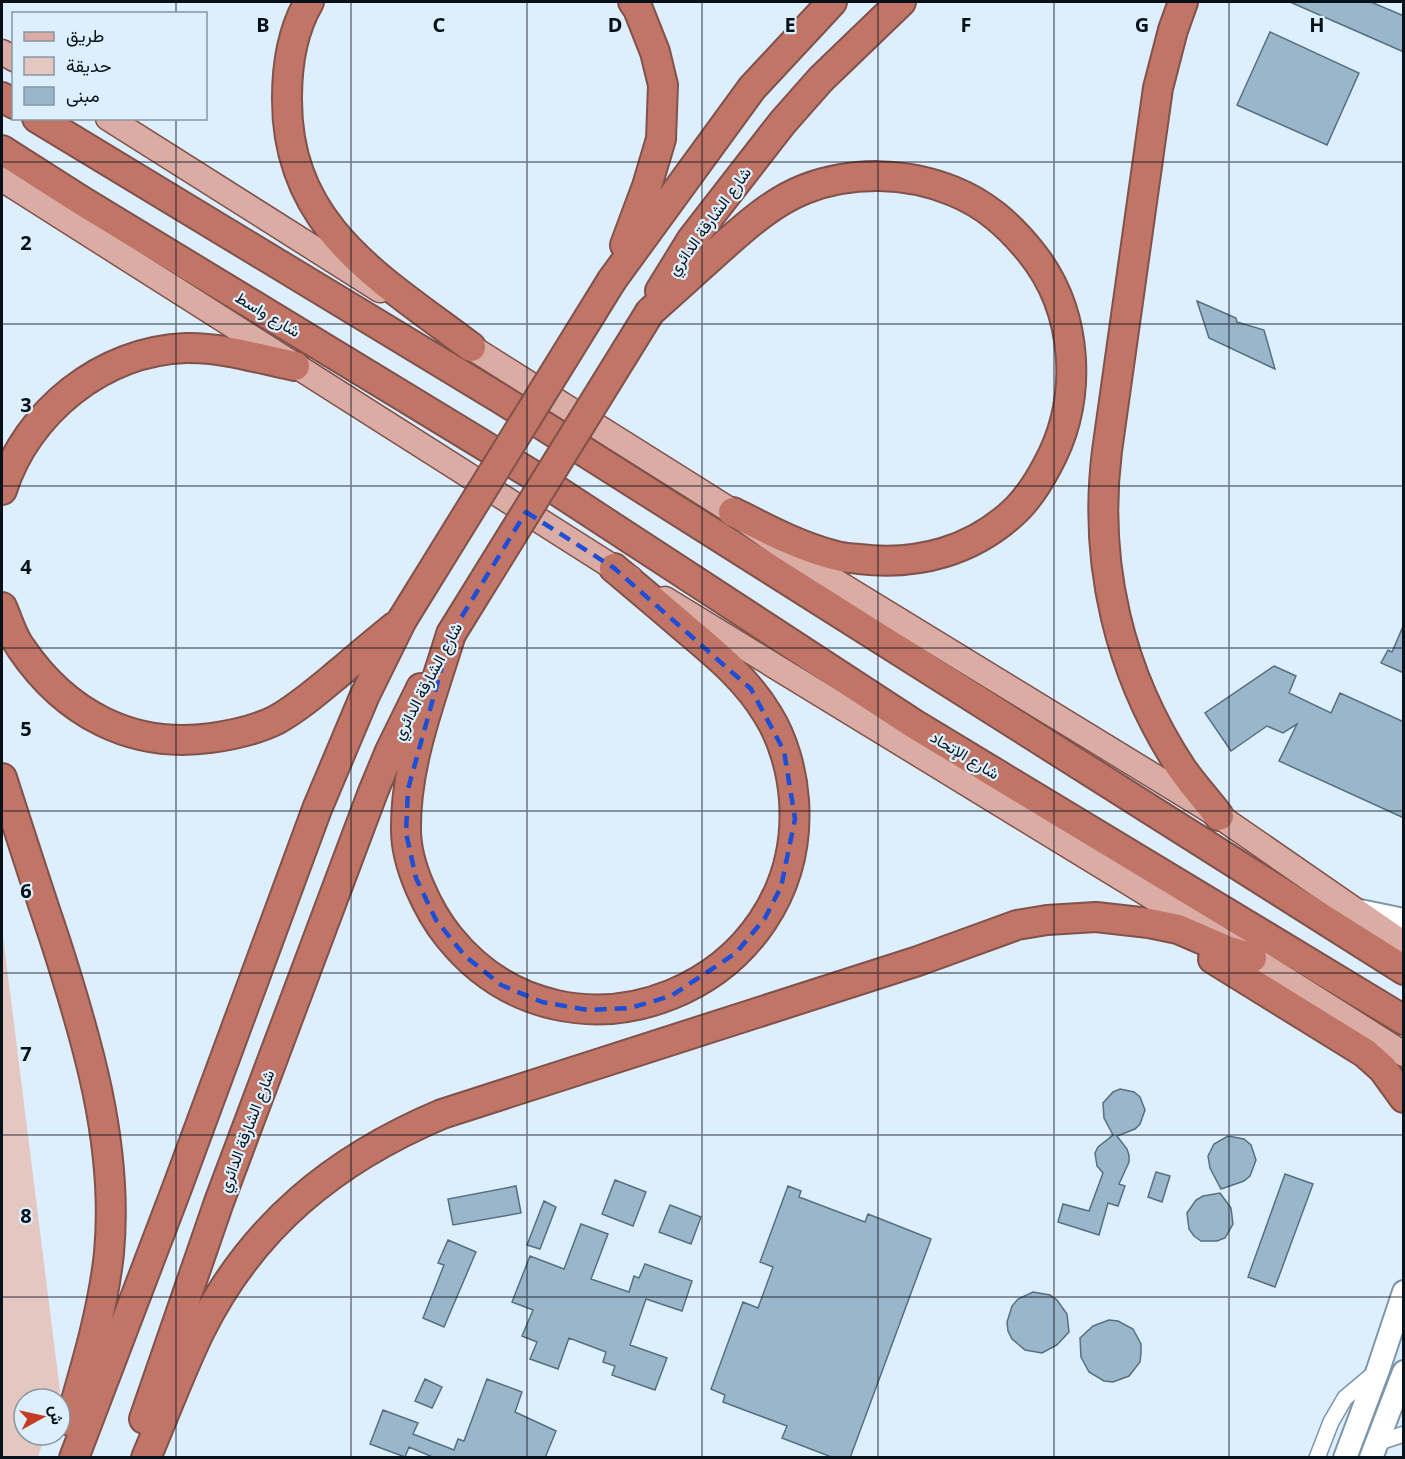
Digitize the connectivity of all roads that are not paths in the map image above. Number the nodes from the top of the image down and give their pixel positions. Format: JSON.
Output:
{"nodes":[{"id":1,"x":309,"y":2,"type":"edge"},
{"id":2,"x":633,"y":2,"type":"edge"},
{"id":3,"x":831,"y":2,"type":"edge"},
{"id":4,"x":901,"y":2,"type":"edge"},
{"id":5,"x":1183,"y":2,"type":"edge"},
{"id":6,"x":40,"y":120,"type":"edge"},
{"id":7,"x":111,"y":120,"type":"edge"},
{"id":8,"x":2,"y":150,"type":"edge"},
{"id":9,"x":2,"y":179,"type":"edge"},
{"id":10,"x":612,"y":280,"type":"junction"},
{"id":11,"x":650,"y":312,"type":"junction"},
{"id":12,"x":471,"y":347,"type":"junction"},
{"id":13,"x":295,"y":366,"type":"junction"},
{"id":14,"x":536,"y":477,"type":"joint"},
{"id":15,"x":2,"y":490,"type":"edge"},
{"id":16,"x":733,"y":512,"type":"junction"},
{"id":17,"x":614,"y":568,"type":"junction"},
{"id":18,"x":2,"y":607,"type":"edge"},
{"id":19,"x":402,"y":620,"type":"junction"},
{"id":20,"x":451,"y":634,"type":"junction"},
{"id":21,"x":2,"y":778,"type":"edge"},
{"id":22,"x":1219,"y":816,"type":"junction"},
{"id":23,"x":1353,"y":910,"type":"junction"},
{"id":24,"x":1404,"y":920,"type":"edge"},
{"id":25,"x":1404,"y":944,"type":"edge"},
{"id":26,"x":1252,"y":958,"type":"junction"},
{"id":27,"x":918,"y":961,"type":"junction"},
{"id":28,"x":1404,"y":970,"type":"edge"},
{"id":29,"x":1404,"y":1020,"type":"edge"},
{"id":30,"x":1377,"y":1037,"type":"junction"},
{"id":31,"x":1404,"y":1054,"type":"edge"},
{"id":32,"x":1404,"y":1076,"type":"edge"},
{"id":33,"x":1404,"y":1098,"type":"edge"},
{"id":34,"x":1404,"y":1292,"type":"edge"},
{"id":35,"x":1378,"y":1370,"type":"junction"},
{"id":36,"x":1401,"y":1389,"type":"edge"},
{"id":37,"x":1404,"y":1434,"type":"edge"},
{"id":38,"x":1374,"y":1450,"type":"edge"},
{"id":39,"x":61,"y":1458,"type":"edge"},
{"id":40,"x":74,"y":1458,"type":"edge"},
{"id":41,"x":130,"y":1458,"type":"edge"},
{"id":42,"x":146,"y":1458,"type":"edge"},
{"id":43,"x":1317,"y":1458,"type":"edge"},
{"id":44,"x":1345,"y":1458,"type":"edge"}],
"edges":[{"from":1,"to":12,"type":"highway"},
{"from":2,"to":10,"type":"highway"},
{"from":3,"to":10,"type":"highway"},
{"from":4,"to":11,"type":"highway","name":"شارع الشارقة الدائري"},
{"from":5,"to":22,"type":"highway"},
{"from":6,"to":28,"type":"highway"},
{"from":7,"to":12,"type":"main road"},
{"from":8,"to":14,"type":"highway","name":"شارع واسط"},
{"from":9,"to":13,"type":"main road"},
{"from":10,"to":19,"type":"highway","bridge":true},
{"from":11,"to":16,"type":"highway"},
{"from":11,"to":20,"type":"highway","name":"شارع الشارقة الدائري","bridge":true},
{"from":12,"to":16,"type":"main road"},
{"from":13,"to":15,"type":"highway"},
{"from":13,"to":17,"type":"main road"},
{"from":14,"to":29,"type":"highway","name":"شارع الإتحاد"},
{"from":16,"to":22,"type":"main road"},
{"from":17,"to":20,"type":"highway"},
{"from":17,"to":26,"type":"main road"},
{"from":18,"to":19,"type":"highway"},
{"from":19,"to":40,"type":"highway"},
{"from":20,"to":41,"type":"highway","name":"شارع الشارقة الدائري"},
{"from":21,"to":39,"type":"highway"},
{"from":22,"to":23,"type":"main road"},
{"from":23,"to":24,"type":"main road"},
{"from":23,"to":25,"type":"main road"},
{"from":26,"to":27,"type":"highway"},
{"from":26,"to":30,"type":"main road"},
{"from":27,"to":33,"type":"highway"},
{"from":27,"to":42,"type":"highway"},
{"from":30,"to":31,"type":"main road"},
{"from":30,"to":32,"type":"main road"},
{"from":34,"to":35,"type":"main road"},
{"from":35,"to":43,"type":"street"},
{"from":35,"to":44,"type":"main road"},
{"from":36,"to":38,"type":"main road"},
{"from":37,"to":38,"type":"street"}]}
